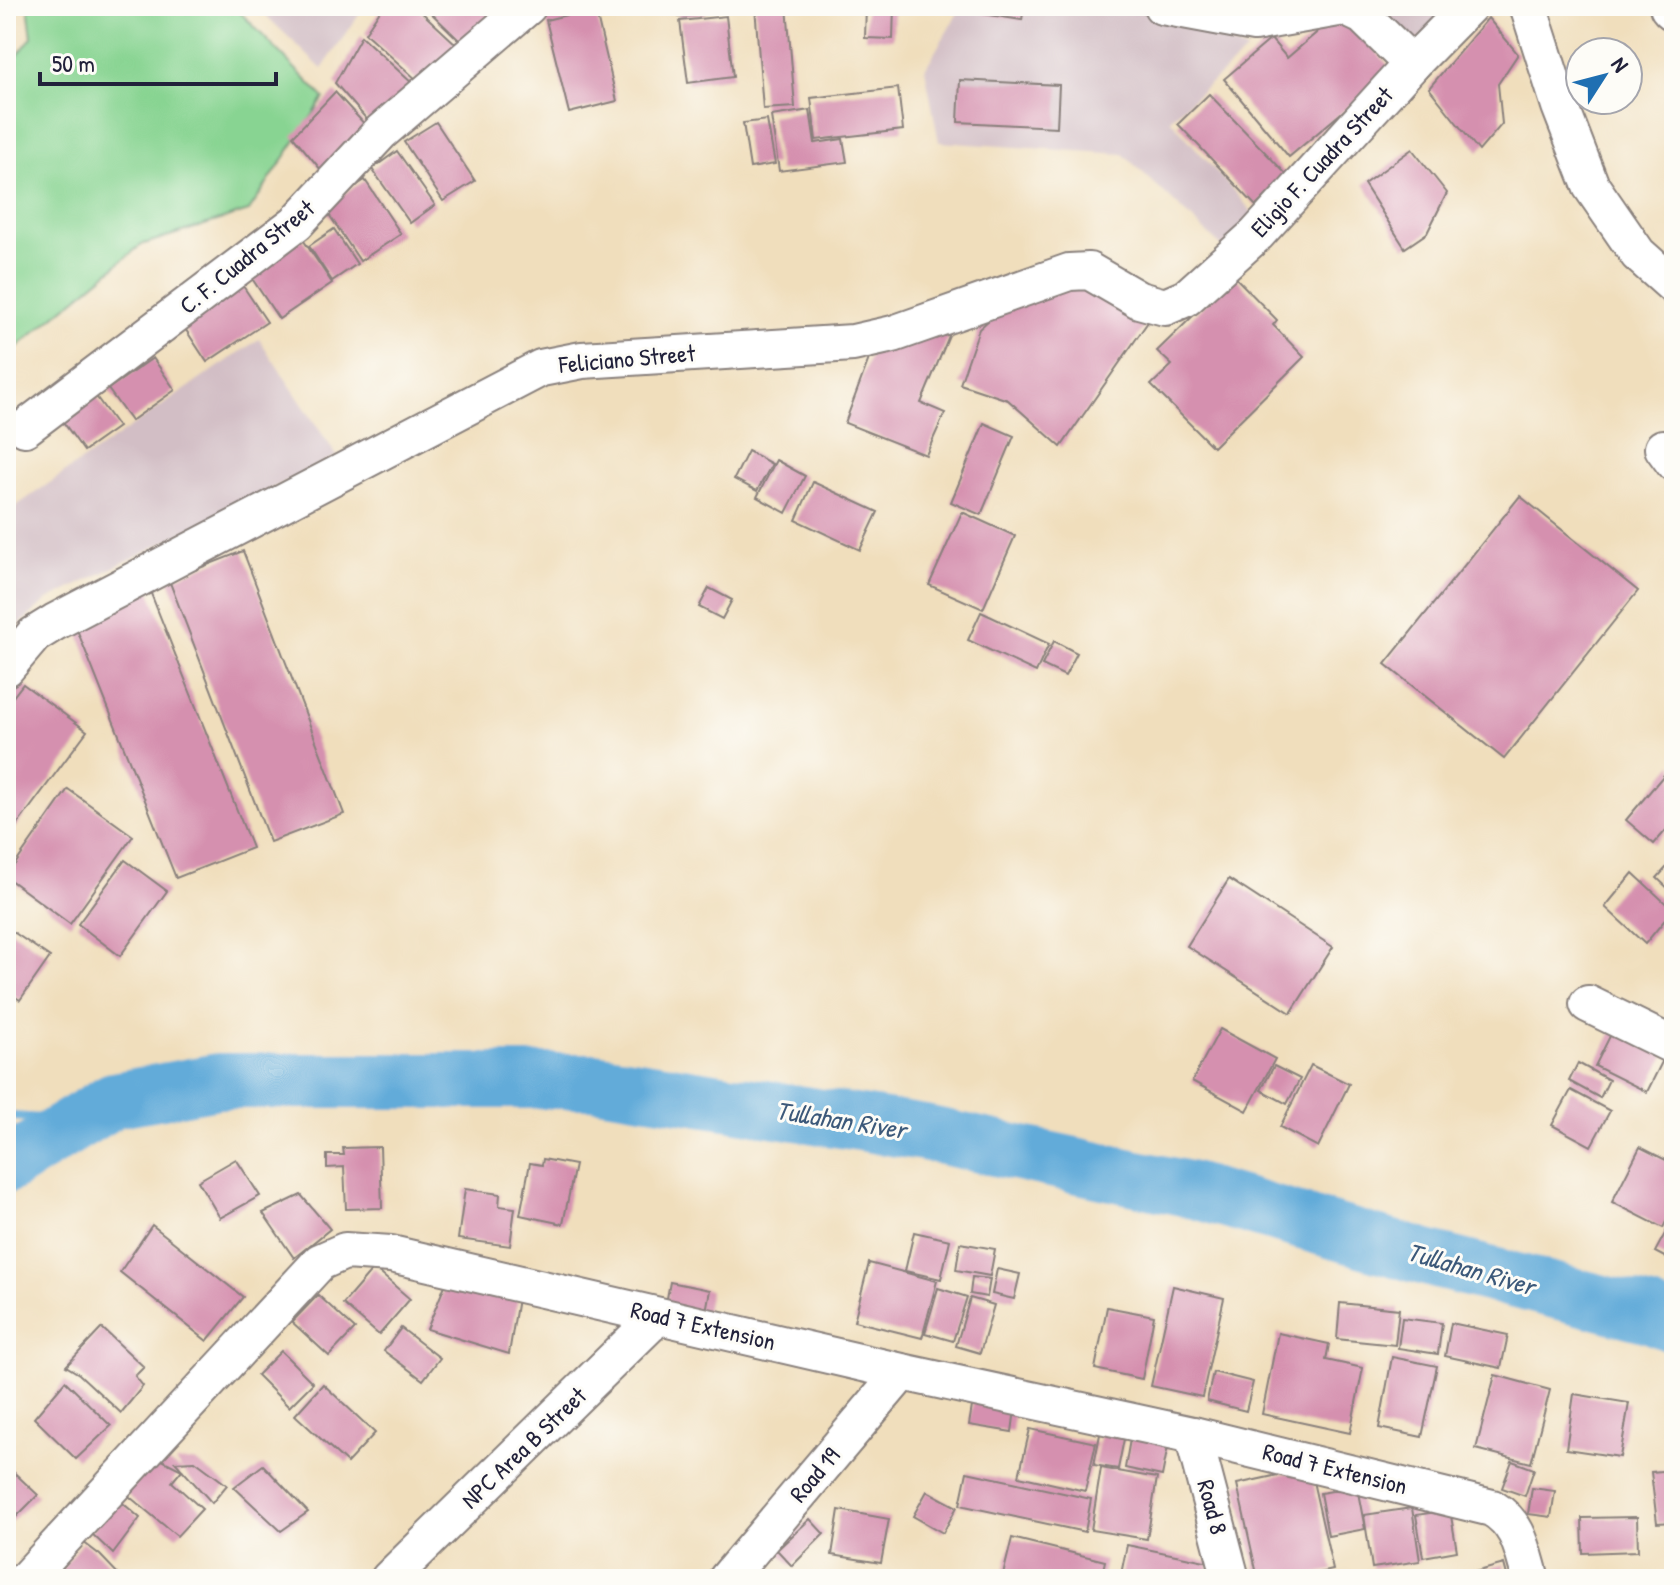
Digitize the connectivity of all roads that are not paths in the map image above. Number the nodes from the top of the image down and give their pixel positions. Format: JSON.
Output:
{"nodes":[{"id":1,"x":528,"y":6,"type":"edge"},
{"id":2,"x":1162,"y":6,"type":"edge"},
{"id":3,"x":1469,"y":6,"type":"edge"},
{"id":4,"x":1528,"y":6,"type":"edge"},
{"id":5,"x":1412,"y":64,"type":"junction"},
{"id":6,"x":1674,"y":286,"type":"edge"},
{"id":7,"x":1165,"y":307,"type":"joint"},
{"id":8,"x":25,"y":428,"type":"dead end"},
{"id":9,"x":6,"y":668,"type":"edge"},
{"id":10,"x":1588,"y":1004,"type":"dead end"},
{"id":11,"x":1674,"y":1046,"type":"edge"},
{"id":12,"x":658,"y":1316,"type":"junction"},
{"id":13,"x":902,"y":1372,"type":"junction"},
{"id":14,"x":1193,"y":1435,"type":"junction"},
{"id":15,"x":733,"y":1578,"type":"edge"},
{"id":16,"x":26,"y":1579,"type":"edge"},
{"id":17,"x":389,"y":1579,"type":"edge"},
{"id":18,"x":1231,"y":1579,"type":"edge"},
{"id":19,"x":1531,"y":1579,"type":"edge"}],
"edges":[{"from":1,"to":8,"type":"street","name":"C. F. Cuadra Street"},
{"from":2,"to":5,"type":"street"},
{"from":3,"to":5,"type":"street","name":"Eligio F. Cuadra Street"},
{"from":4,"to":6,"type":"street"},
{"from":5,"to":7,"type":"street","name":"Eligio F. Cuadra Street"},
{"from":7,"to":9,"type":"street","name":"Feliciano Street"},
{"from":10,"to":11,"type":"street"},
{"from":12,"to":13,"type":"street","name":"Road 7 Extension"},
{"from":12,"to":16,"type":"street","name":"Road 7 Extension"},
{"from":12,"to":17,"type":"street","name":"NPC Area B Street"},
{"from":13,"to":14,"type":"street","name":"Road 7 Extension"},
{"from":13,"to":15,"type":"street","name":"Road 19"},
{"from":14,"to":18,"type":"street","name":"Road 8"},
{"from":14,"to":19,"type":"street","name":"Road 7 Extension"}]}
